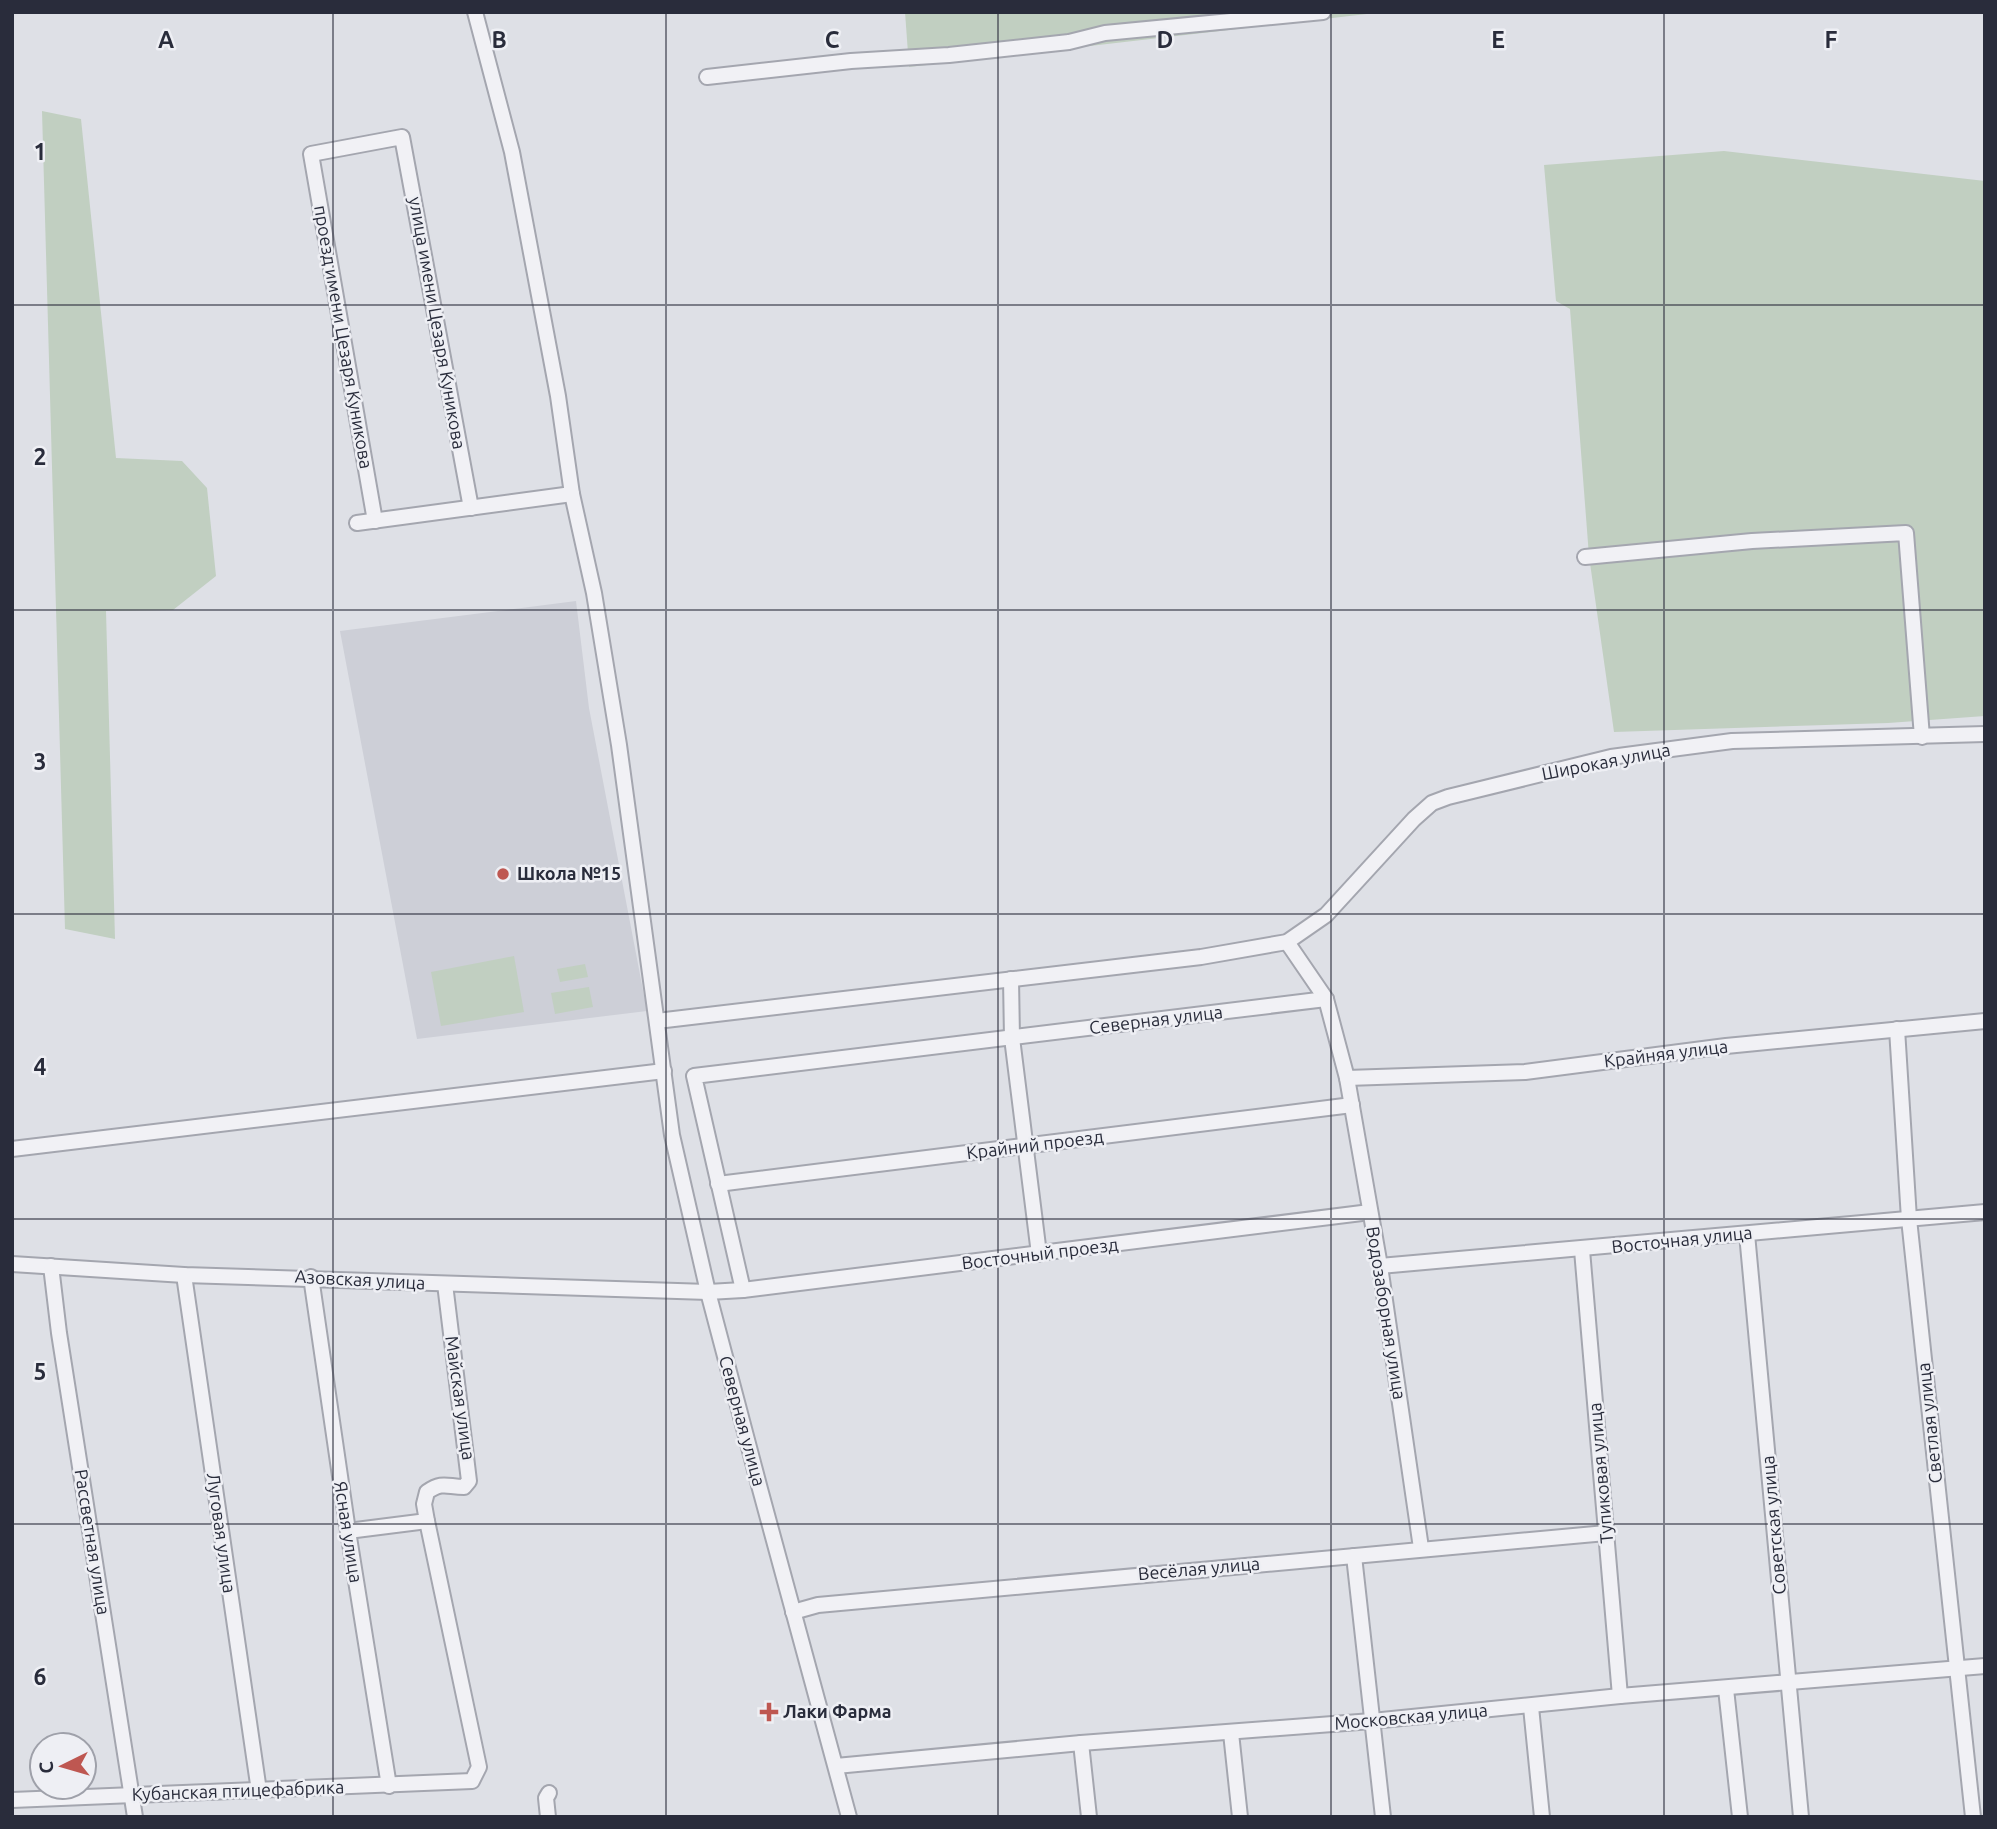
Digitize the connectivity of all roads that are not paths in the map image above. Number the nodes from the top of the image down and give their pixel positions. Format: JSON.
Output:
{"nodes":[{"id":1,"x":475,"y":12,"type":"edge"},
{"id":2,"x":1323,"y":12,"type":"edge"},
{"id":3,"x":707,"y":77,"type":"dead end"},
{"id":4,"x":311,"y":154,"type":"joint"},
{"id":5,"x":572,"y":494,"type":"junction"},
{"id":6,"x":471,"y":508,"type":"junction"},
{"id":7,"x":375,"y":521,"type":"junction"},
{"id":8,"x":357,"y":523,"type":"dead end"},
{"id":9,"x":1585,"y":557,"type":"dead end"},
{"id":10,"x":1985,"y":734,"type":"edge"},
{"id":11,"x":1922,"y":737,"type":"junction"},
{"id":12,"x":1287,"y":942,"type":"junction"},
{"id":13,"x":1011,"y":979,"type":"junction"},
{"id":14,"x":1326,"y":999,"type":"junction"},
{"id":15,"x":657,"y":1021,"type":"junction"},
{"id":16,"x":1985,"y":1021,"type":"edge"},
{"id":17,"x":1897,"y":1029,"type":"junction"},
{"id":18,"x":1012,"y":1038,"type":"junction"},
{"id":19,"x":664,"y":1071,"type":"junction"},
{"id":20,"x":1347,"y":1077,"type":"junction"},
{"id":21,"x":1352,"y":1105,"type":"junction"},
{"id":22,"x":1024,"y":1146,"type":"junction"},
{"id":23,"x":12,"y":1149,"type":"edge"},
{"id":24,"x":718,"y":1184,"type":"junction"},
{"id":25,"x":1370,"y":1212,"type":"junction"},
{"id":26,"x":1985,"y":1212,"type":"edge"},
{"id":27,"x":1909,"y":1219,"type":"junction"},
{"id":28,"x":1747,"y":1234,"type":"junction"},
{"id":29,"x":1582,"y":1250,"type":"junction"},
{"id":30,"x":1039,"y":1254,"type":"junction"},
{"id":31,"x":12,"y":1264,"type":"edge"},
{"id":32,"x":51,"y":1266,"type":"junction"},
{"id":33,"x":1380,"y":1266,"type":"junction"},
{"id":34,"x":184,"y":1275,"type":"junction"},
{"id":35,"x":311,"y":1278,"type":"junction"},
{"id":36,"x":445,"y":1284,"type":"junction"},
{"id":37,"x":743,"y":1290,"type":"junction"},
{"id":38,"x":708,"y":1292,"type":"junction"},
{"id":39,"x":427,"y":1521,"type":"junction"},
{"id":40,"x":348,"y":1531,"type":"junction"},
{"id":41,"x":1606,"y":1532,"type":"junction"},
{"id":42,"x":1421,"y":1548,"type":"junction"},
{"id":43,"x":1354,"y":1556,"type":"junction"},
{"id":44,"x":793,"y":1612,"type":"junction"},
{"id":45,"x":1985,"y":1666,"type":"edge"},
{"id":46,"x":1956,"y":1669,"type":"junction"},
{"id":47,"x":1788,"y":1684,"type":"junction"},
{"id":48,"x":1726,"y":1689,"type":"junction"},
{"id":49,"x":1620,"y":1696,"type":"junction"},
{"id":50,"x":1531,"y":1707,"type":"junction"},
{"id":51,"x":1372,"y":1721,"type":"junction"},
{"id":52,"x":1231,"y":1732,"type":"junction"},
{"id":53,"x":1081,"y":1743,"type":"junction"},
{"id":54,"x":836,"y":1766,"type":"junction"},
{"id":55,"x":389,"y":1786,"type":"junction"},
{"id":56,"x":259,"y":1791,"type":"junction"},
{"id":57,"x":548,"y":1793,"type":"dead end"},
{"id":58,"x":132,"y":1796,"type":"junction"},
{"id":59,"x":12,"y":1800,"type":"edge"},
{"id":60,"x":135,"y":1817,"type":"edge"},
{"id":61,"x":548,"y":1817,"type":"edge"},
{"id":62,"x":849,"y":1817,"type":"edge"},
{"id":63,"x":1089,"y":1817,"type":"edge"},
{"id":64,"x":1240,"y":1817,"type":"edge"},
{"id":65,"x":1383,"y":1817,"type":"edge"},
{"id":66,"x":1542,"y":1817,"type":"edge"},
{"id":67,"x":1740,"y":1817,"type":"edge"},
{"id":68,"x":1801,"y":1817,"type":"edge"},
{"id":69,"x":1973,"y":1817,"type":"edge"}],
"edges":[{"from":1,"to":5,"type":"street","name":"Северная улица"},
{"from":2,"to":3,"type":"street"},
{"from":4,"to":6,"type":"street","name":"улица имени Цезаря Куникова"},
{"from":4,"to":7,"type":"street","name":"проезд имени Цезаря Куникова"},
{"from":5,"to":6,"type":"street"},
{"from":5,"to":15,"type":"street","name":"Северная улица"},
{"from":6,"to":7,"type":"street"},
{"from":7,"to":8,"type":"street"},
{"from":9,"to":11,"type":"street"},
{"from":10,"to":11,"type":"street","name":"Широкая улица"},
{"from":11,"to":12,"type":"street","name":"Широкая улица"},
{"from":12,"to":13,"type":"street"},
{"from":12,"to":14,"type":"street","name":"Водозаборная улица"},
{"from":13,"to":15,"type":"street"},
{"from":13,"to":18,"type":"street"},
{"from":14,"to":18,"type":"street","name":"Северная улица"},
{"from":14,"to":20,"type":"street","name":"Водозаборная улица"},
{"from":15,"to":19,"type":"street","name":"Северная улица"},
{"from":16,"to":17,"type":"street","name":"Крайняя улица"},
{"from":17,"to":20,"type":"street","name":"Крайняя улица"},
{"from":17,"to":27,"type":"street","name":"Светлая улица"},
{"from":18,"to":22,"type":"street"},
{"from":18,"to":24,"type":"street","name":"Северная улица"},
{"from":19,"to":23,"type":"street"},
{"from":19,"to":38,"type":"street","name":"Северная улица"},
{"from":20,"to":21,"type":"street","name":"Водозаборная улица"},
{"from":21,"to":22,"type":"street","name":"Крайний проезд"},
{"from":21,"to":25,"type":"street","name":"Водозаборная улица"},
{"from":22,"to":24,"type":"street","name":"Крайний проезд"},
{"from":22,"to":30,"type":"street"},
{"from":24,"to":37,"type":"street"},
{"from":25,"to":30,"type":"street","name":"Восточный проезд"},
{"from":25,"to":33,"type":"street","name":"Водозаборная улица"},
{"from":26,"to":27,"type":"street","name":"Восточная улица"},
{"from":27,"to":28,"type":"street","name":"Восточная улица"},
{"from":27,"to":46,"type":"street","name":"Светлая улица"},
{"from":28,"to":29,"type":"street","name":"Восточная улица"},
{"from":28,"to":47,"type":"street","name":"Советская улица"},
{"from":29,"to":33,"type":"street","name":"Восточная улица"},
{"from":29,"to":41,"type":"street","name":"Тупиковая улица"},
{"from":30,"to":37,"type":"street","name":"Восточный проезд"},
{"from":31,"to":32,"type":"street","name":"Азовская улица"},
{"from":32,"to":34,"type":"street","name":"Азовская улица"},
{"from":32,"to":58,"type":"street","name":"Рассветная улица"},
{"from":33,"to":42,"type":"street","name":"Водозаборная улица"},
{"from":34,"to":35,"type":"street","name":"Азовская улица"},
{"from":34,"to":56,"type":"street","name":"Луговая улица"},
{"from":35,"to":36,"type":"street","name":"Азовская улица"},
{"from":35,"to":40,"type":"street","name":"Ясная улица"},
{"from":36,"to":38,"type":"street","name":"Азовская улица"},
{"from":36,"to":39,"type":"street","name":"Майская улица"},
{"from":37,"to":38,"type":"street","name":"Восточный проезд"},
{"from":38,"to":44,"type":"street","name":"Северная улица"},
{"from":39,"to":40,"type":"street"},
{"from":39,"to":55,"type":"street","name":"Кубанская птицефабрика"},
{"from":40,"to":55,"type":"street","name":"Ясная улица"},
{"from":41,"to":42,"type":"street","name":"Весёлая улица"},
{"from":41,"to":49,"type":"street","name":"Тупиковая улица"},
{"from":42,"to":43,"type":"street","name":"Весёлая улица"},
{"from":43,"to":44,"type":"street","name":"Весёлая улица"},
{"from":43,"to":51,"type":"street"},
{"from":44,"to":54,"type":"street","name":"Северная улица"},
{"from":45,"to":46,"type":"street","name":"Московская улица"},
{"from":46,"to":47,"type":"street","name":"Московская улица"},
{"from":46,"to":69,"type":"street","name":"Светлая улица"},
{"from":47,"to":48,"type":"street","name":"Московская улица"},
{"from":47,"to":68,"type":"street","name":"Советская улица"},
{"from":48,"to":49,"type":"street","name":"Московская улица"},
{"from":48,"to":67,"type":"street"},
{"from":49,"to":50,"type":"street","name":"Московская улица"},
{"from":50,"to":51,"type":"street","name":"Московская улица"},
{"from":50,"to":66,"type":"street"},
{"from":51,"to":52,"type":"street","name":"Московская улица"},
{"from":51,"to":65,"type":"street"},
{"from":52,"to":53,"type":"street","name":"Московская улица"},
{"from":52,"to":64,"type":"street"},
{"from":53,"to":54,"type":"street","name":"Московская улица"},
{"from":53,"to":63,"type":"street"},
{"from":54,"to":62,"type":"street","name":"Северная улица"},
{"from":55,"to":56,"type":"street","name":"Кубанская птицефабрика"},
{"from":56,"to":58,"type":"street","name":"Кубанская птицефабрика"},
{"from":57,"to":61,"type":"street"},
{"from":58,"to":59,"type":"street","name":"Кубанская птицефабрика"},
{"from":58,"to":60,"type":"street","name":"Рассветная улица"}]}
